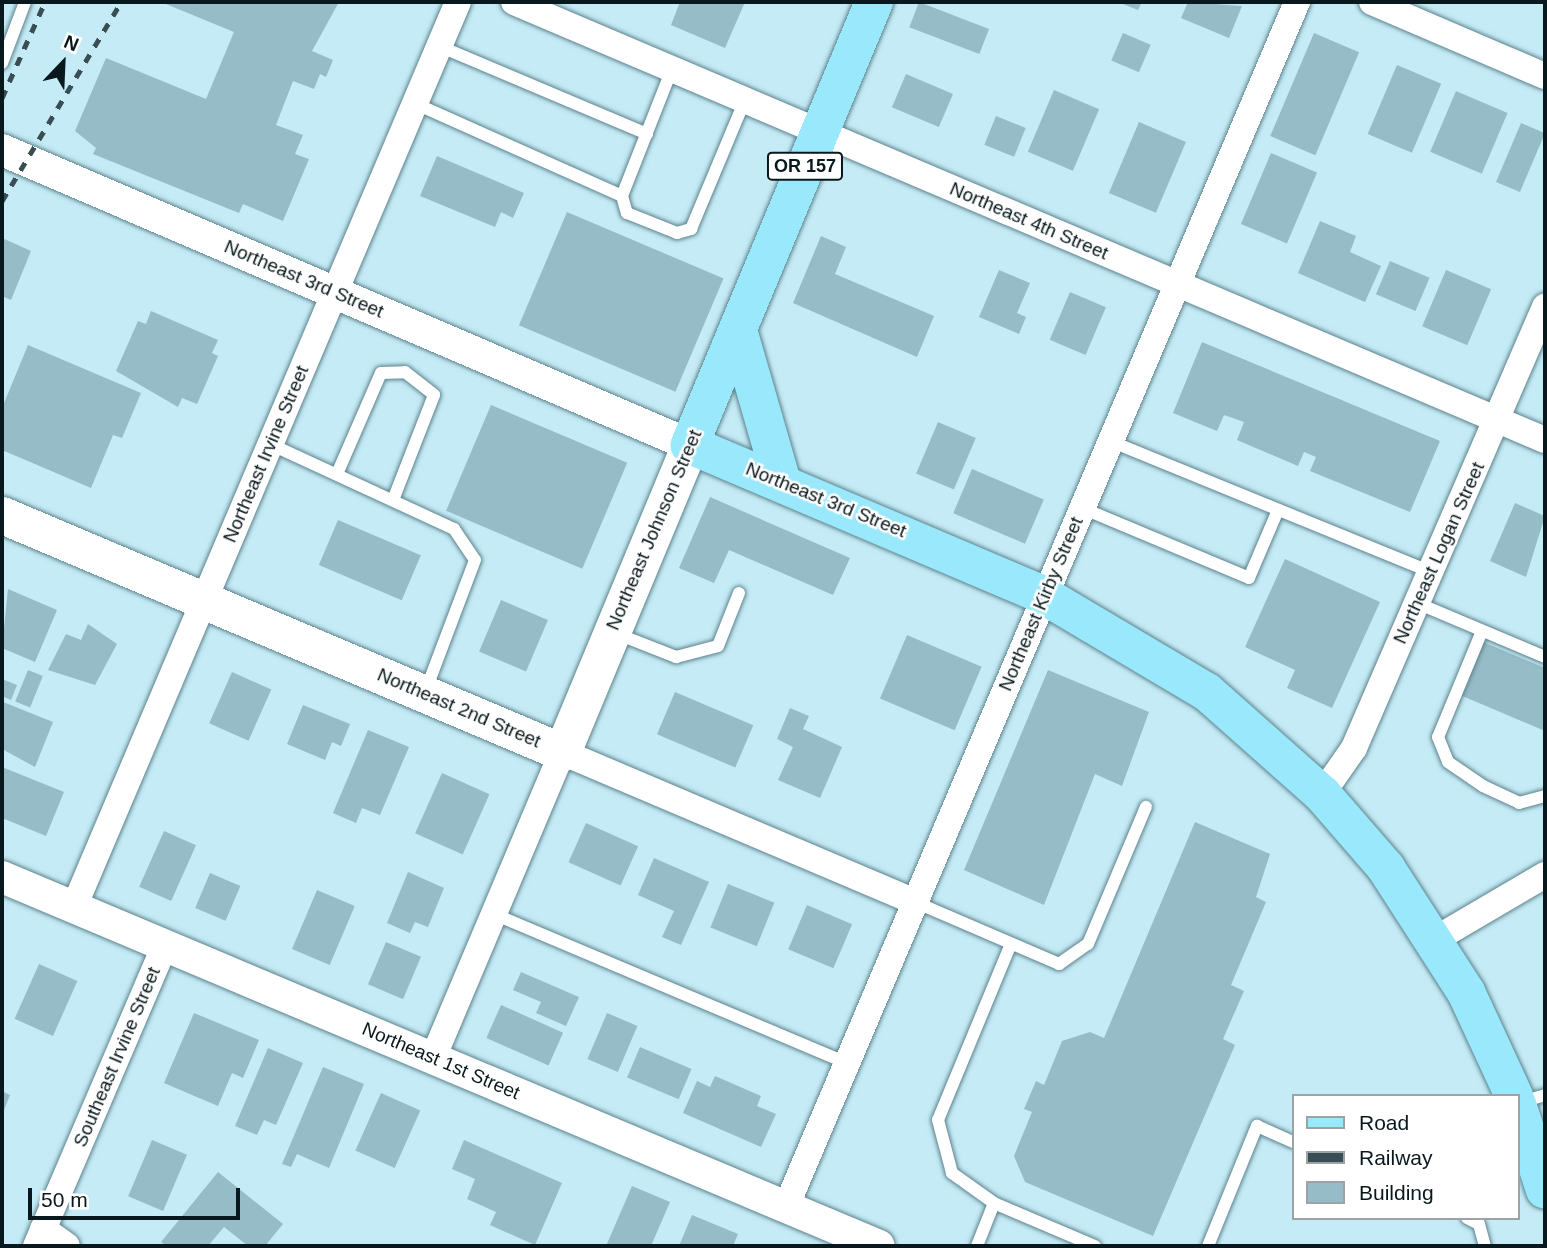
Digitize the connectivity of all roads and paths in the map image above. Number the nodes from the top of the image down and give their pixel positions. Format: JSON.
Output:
{"nodes":[{"id":1,"x":25,"y":2,"type":"edge"},
{"id":2,"x":458,"y":2,"type":"edge"},
{"id":3,"x":514,"y":2,"type":"edge"},
{"id":4,"x":874,"y":2,"type":"edge"},
{"id":5,"x":1297,"y":2,"type":"edge"},
{"id":6,"x":1372,"y":2,"type":"edge"},
{"id":7,"x":439,"y":46,"type":"junction"},
{"id":8,"x":2,"y":63,"type":"edge"},
{"id":9,"x":672,"y":69,"type":"junction"},
{"id":10,"x":1545,"y":76,"type":"edge"},
{"id":11,"x":745,"y":100,"type":"junction"},
{"id":12,"x":414,"y":103,"type":"junction"},
{"id":13,"x":819,"y":132,"type":"junction"},
{"id":14,"x":647,"y":134,"type":"junction"},
{"id":15,"x":2,"y":150,"type":"edge"},
{"id":16,"x":622,"y":195,"type":"junction"},
{"id":17,"x":1176,"y":283,"type":"junction"},
{"id":18,"x":334,"y":293,"type":"junction"},
{"id":19,"x":1545,"y":307,"type":"edge"},
{"id":20,"x":738,"y":330,"type":"junction"},
{"id":21,"x":1498,"y":420,"type":"junction"},
{"id":22,"x":1545,"y":440,"type":"edge"},
{"id":23,"x":1110,"y":441,"type":"junction"},
{"id":24,"x":270,"y":444,"type":"junction"},
{"id":25,"x":690,"y":445,"type":"junction"},
{"id":26,"x":337,"y":474,"type":"junction"},
{"id":27,"x":782,"y":482,"type":"junction"},
{"id":28,"x":393,"y":500,"type":"junction"},
{"id":29,"x":1082,"y":508,"type":"junction"},
{"id":30,"x":1278,"y":510,"type":"junction"},
{"id":31,"x":2,"y":515,"type":"edge"},
{"id":32,"x":1431,"y":572,"type":"junction"},
{"id":33,"x":739,"y":593,"type":"dead end"},
{"id":34,"x":1045,"y":596,"type":"junction"},
{"id":35,"x":204,"y":601,"type":"junction"},
{"id":36,"x":1417,"y":603,"type":"junction"},
{"id":37,"x":1482,"y":631,"type":"junction"},
{"id":38,"x":612,"y":632,"type":"junction"},
{"id":39,"x":1545,"y":657,"type":"edge"},
{"id":40,"x":424,"y":694,"type":"junction"},
{"id":41,"x":562,"y":752,"type":"junction"},
{"id":42,"x":1322,"y":793,"type":"junction"},
{"id":43,"x":1545,"y":796,"type":"edge"},
{"id":44,"x":1146,"y":807,"type":"dead end"},
{"id":45,"x":1545,"y":875,"type":"edge"},
{"id":46,"x":2,"y":877,"type":"edge"},
{"id":47,"x":915,"y":902,"type":"junction"},
{"id":48,"x":74,"y":907,"type":"junction"},
{"id":49,"x":494,"y":914,"type":"junction"},
{"id":50,"x":1434,"y":940,"type":"junction"},
{"id":51,"x":1011,"y":944,"type":"junction"},
{"id":52,"x":165,"y":945,"type":"junction"},
{"id":53,"x":433,"y":1058,"type":"junction"},
{"id":54,"x":847,"y":1063,"type":"junction"},
{"id":55,"x":1513,"y":1094,"type":"edge"},
{"id":56,"x":1545,"y":1095,"type":"edge"},
{"id":57,"x":1519,"y":1103,"type":"edge"},
{"id":58,"x":1519,"y":1110,"type":"edge"},
{"id":59,"x":1292,"y":1142,"type":"edge"},
{"id":60,"x":1545,"y":1190,"type":"edge"},
{"id":61,"x":995,"y":1203,"type":"junction"},
{"id":62,"x":786,"y":1207,"type":"junction"},
{"id":63,"x":1472,"y":1220,"type":"edge"},
{"id":64,"x":39,"y":1238,"type":"edge"},
{"id":65,"x":67,"y":1246,"type":"edge"},
{"id":66,"x":879,"y":1246,"type":"edge"},
{"id":67,"x":977,"y":1246,"type":"edge"},
{"id":68,"x":1095,"y":1246,"type":"edge"},
{"id":69,"x":1208,"y":1246,"type":"edge"},
{"id":70,"x":1485,"y":1246,"type":"edge"}],
"edges":[{"from":1,"to":8,"type":"lane"},
{"from":2,"to":7,"type":"street","name":"Northeast Irvine Street"},
{"from":3,"to":9,"type":"street","name":"Northeast 4th Street"},
{"from":4,"to":13,"type":"main road","name":"Northeast Johnson Street","number":"OR 157"},
{"from":5,"to":17,"type":"street","name":"Northeast Kirby Street"},
{"from":6,"to":10,"type":"street"},
{"from":7,"to":12,"type":"street","name":"Northeast Irvine Street"},
{"from":7,"to":14,"type":"lane"},
{"from":9,"to":11,"type":"street","name":"Northeast 4th Street"},
{"from":9,"to":14,"type":"lane"},
{"from":11,"to":13,"type":"street","name":"Northeast 4th Street"},
{"from":11,"to":16,"type":"lane"},
{"from":12,"to":16,"type":"lane"},
{"from":12,"to":18,"type":"street","name":"Northeast Irvine Street"},
{"from":13,"to":17,"type":"street","name":"Northeast 4th Street"},
{"from":13,"to":20,"type":"main road","name":"Northeast Johnson Street","number":"OR 157"},
{"from":14,"to":16,"type":"lane"},
{"from":15,"to":18,"type":"street","name":"Northeast 3rd Street"},
{"from":17,"to":21,"type":"street","name":"Northeast 4th Street"},
{"from":17,"to":23,"type":"street","name":"Northeast Kirby Street"},
{"from":18,"to":24,"type":"street","name":"Northeast Irvine Street"},
{"from":18,"to":25,"type":"street","name":"Northeast 3rd Street"},
{"from":19,"to":21,"type":"street","name":"Northeast Logan Street"},
{"from":20,"to":25,"type":"main road","name":"Northeast Johnson Street","number":"OR 157"},
{"from":20,"to":27,"type":"main road"},
{"from":21,"to":22,"type":"street","name":"Northeast 4th Street"},
{"from":21,"to":32,"type":"street","name":"Northeast Logan Street"},
{"from":23,"to":29,"type":"street","name":"Northeast Kirby Street"},
{"from":23,"to":30,"type":"lane"},
{"from":24,"to":26,"type":"lane"},
{"from":24,"to":35,"type":"street","name":"Northeast Irvine Street"},
{"from":25,"to":27,"type":"main road","name":"Northeast 3rd Street"},
{"from":25,"to":38,"type":"main road","name":"Northeast Johnson Street","number":"OR 157"},
{"from":26,"to":28,"type":"lane"},
{"from":26,"to":28,"type":"lane"},
{"from":27,"to":34,"type":"main road","name":"Northeast 3rd Street"},
{"from":28,"to":40,"type":"lane"},
{"from":29,"to":30,"type":"lane"},
{"from":29,"to":34,"type":"street","name":"Northeast Kirby Street"},
{"from":30,"to":32,"type":"lane"},
{"from":31,"to":35,"type":"main road","name":"Northeast 2nd Street"},
{"from":32,"to":36,"type":"street","name":"Northeast Logan Street"},
{"from":33,"to":38,"type":"lane"},
{"from":34,"to":42,"type":"main road","name":"Northeast 3rd Street"},
{"from":34,"to":47,"type":"street","name":"Northeast Kirby Street"},
{"from":35,"to":40,"type":"main road","name":"Northeast 2nd Street"},
{"from":35,"to":48,"type":"street","name":"Northeast Irvine Street"},
{"from":36,"to":37,"type":"lane"},
{"from":36,"to":42,"type":"street","name":"Northeast Logan Street"},
{"from":37,"to":39,"type":"lane"},
{"from":37,"to":43,"type":"lane"},
{"from":38,"to":41,"type":"main road","name":"Northeast Johnson Street","number":"OR 157"},
{"from":40,"to":41,"type":"main road","name":"Northeast 2nd Street"},
{"from":41,"to":47,"type":"street","name":"Northeast 2nd Street"},
{"from":41,"to":49,"type":"street","name":"Northeast Johnson Street","number":"OR 157"},
{"from":42,"to":50,"type":"main road","name":"Northeast 3rd Street"},
{"from":44,"to":51,"type":"lane"},
{"from":45,"to":50,"type":"street"},
{"from":46,"to":48,"type":"street","name":"Northeast 1st Street"},
{"from":47,"to":51,"type":"lane"},
{"from":47,"to":54,"type":"street","name":"Northeast Kirby Street"},
{"from":48,"to":52,"type":"street","name":"Northeast 1st Street"},
{"from":49,"to":53,"type":"street","name":"Northeast Johnson Street","number":"OR 157"},
{"from":49,"to":54,"type":"lane"},
{"from":50,"to":55,"type":"main road","name":"Northeast 3rd Street"},
{"from":51,"to":61,"type":"lane"},
{"from":52,"to":53,"type":"street","name":"Northeast 1st Street"},
{"from":52,"to":64,"type":"street","name":"Southeast Irvine Street"},
{"from":53,"to":62,"type":"street","name":"Northeast 1st Street"},
{"from":54,"to":62,"type":"street","name":"Northeast Kirby Street"},
{"from":56,"to":57,"type":"lane"},
{"from":58,"to":60,"type":"main road"},
{"from":59,"to":69,"type":"lane"},
{"from":61,"to":67,"type":"lane"},
{"from":61,"to":68,"type":"lane"},
{"from":62,"to":66,"type":"street","name":"Northeast 1st Street"},
{"from":63,"to":70,"type":"lane"},
{"from":64,"to":65,"type":"street"}]}
